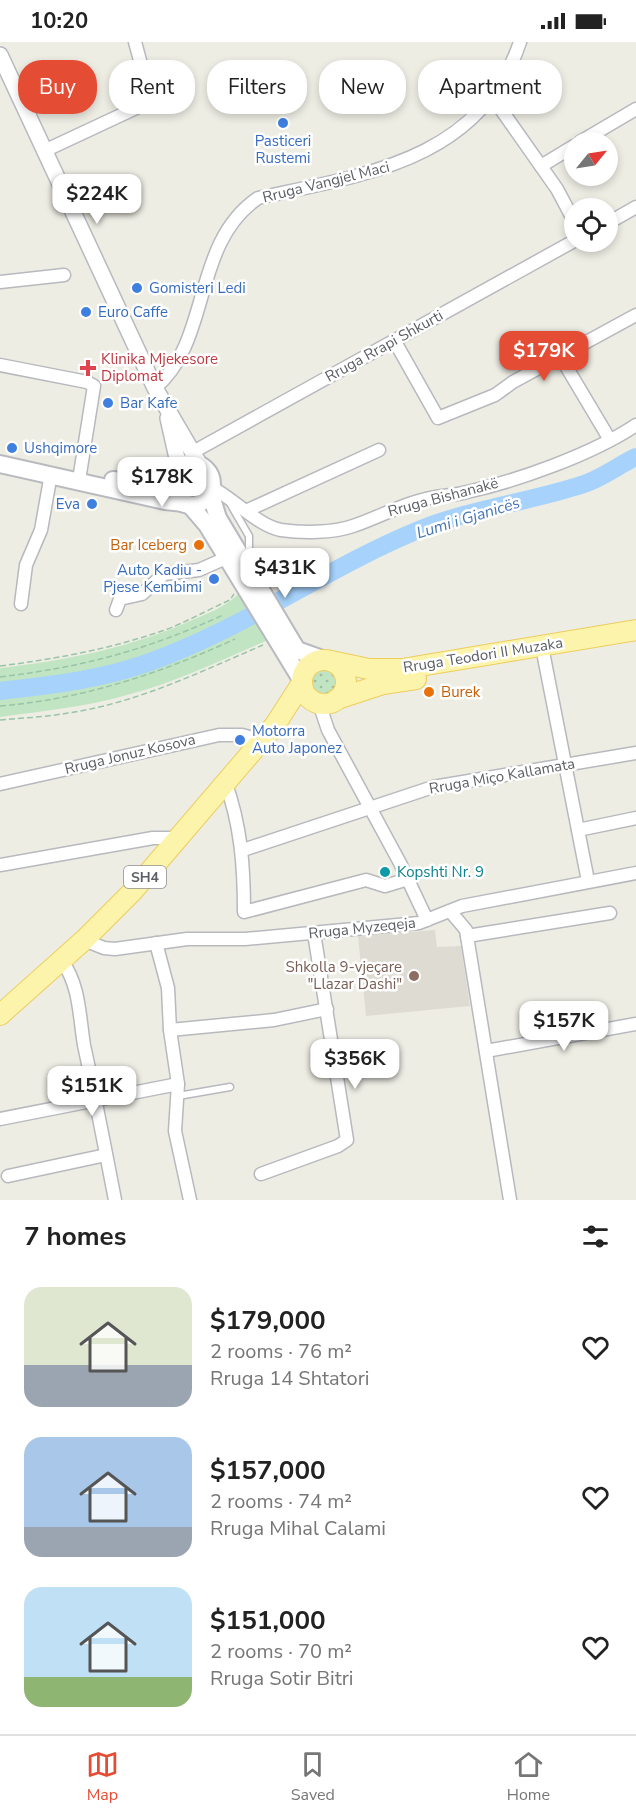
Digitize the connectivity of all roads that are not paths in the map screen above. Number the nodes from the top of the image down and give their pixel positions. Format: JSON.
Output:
{"nodes":[{"id":1,"x":135,"y":42,"type":"edge"},
{"id":2,"x":520,"y":42,"type":"edge"},
{"id":3,"x":0,"y":54,"type":"edge"},
{"id":4,"x":140,"y":60,"type":"edge"},
{"id":5,"x":511,"y":60,"type":"edge"},
{"id":6,"x":636,"y":109,"type":"edge"},
{"id":7,"x":123,"y":114,"type":"edge"},
{"id":8,"x":475,"y":114,"type":"edge"},
{"id":9,"x":504,"y":114,"type":"edge"},
{"id":10,"x":597,"y":132,"type":"edge"},
{"id":11,"x":44,"y":151,"type":"junction"},
{"id":12,"x":564,"y":152,"type":"edge"},
{"id":13,"x":541,"y":166,"type":"junction"},
{"id":14,"x":564,"y":204,"type":"edge"},
{"id":15,"x":636,"y":207,"type":"edge"},
{"id":16,"x":618,"y":217,"type":"edge"},
{"id":17,"x":564,"y":246,"type":"edge"},
{"id":18,"x":64,"y":275,"type":"dead end"},
{"id":19,"x":0,"y":282,"type":"edge"},
{"id":20,"x":636,"y":315,"type":"edge"},
{"id":21,"x":394,"y":340,"type":"junction"},
{"id":22,"x":560,"y":356,"type":"junction"},
{"id":23,"x":0,"y":365,"type":"edge"},
{"id":24,"x":155,"y":387,"type":"junction"},
{"id":25,"x":166,"y":409,"type":"junction"},
{"id":26,"x":636,"y":425,"type":"edge"},
{"id":27,"x":610,"y":440,"type":"junction"},
{"id":28,"x":380,"y":450,"type":"dead end"},
{"id":29,"x":197,"y":458,"type":"junction"},
{"id":30,"x":0,"y":464,"type":"edge"},
{"id":31,"x":175,"y":473,"type":"junction"},
{"id":32,"x":51,"y":474,"type":"junction"},
{"id":33,"x":79,"y":480,"type":"junction"},
{"id":34,"x":215,"y":491,"type":"junction"},
{"id":35,"x":187,"y":504,"type":"junction"},
{"id":36,"x":248,"y":510,"type":"junction"},
{"id":37,"x":234,"y":558,"type":"junction"},
{"id":38,"x":21,"y":604,"type":"dead end"},
{"id":39,"x":116,"y":610,"type":"dead end"},
{"id":40,"x":636,"y":630,"type":"edge"},
{"id":41,"x":275,"y":632,"type":"junction"},
{"id":42,"x":636,"y":640,"type":"edge"},
{"id":43,"x":544,"y":657,"type":"junction"},
{"id":44,"x":328,"y":660,"type":"junction"},
{"id":45,"x":302,"y":682,"type":"junction"},
{"id":46,"x":324,"y":701,"type":"junction"},
{"id":47,"x":275,"y":724,"type":"junction"},
{"id":48,"x":260,"y":740,"type":"junction"},
{"id":49,"x":636,"y":753,"type":"edge"},
{"id":50,"x":565,"y":765,"type":"junction"},
{"id":51,"x":225,"y":781,"type":"junction"},
{"id":52,"x":0,"y":784,"type":"edge"},
{"id":53,"x":370,"y":808,"type":"junction"},
{"id":54,"x":636,"y":818,"type":"edge"},
{"id":55,"x":578,"y":830,"type":"junction"},
{"id":56,"x":178,"y":838,"type":"junction"},
{"id":57,"x":243,"y":850,"type":"junction"},
{"id":58,"x":0,"y":865,"type":"edge"},
{"id":59,"x":636,"y":873,"type":"edge"},
{"id":60,"x":408,"y":879,"type":"junction"},
{"id":61,"x":588,"y":881,"type":"junction"},
{"id":62,"x":450,"y":911,"type":"junction"},
{"id":63,"x":610,"y":914,"type":"dead end"},
{"id":64,"x":427,"y":920,"type":"junction"},
{"id":65,"x":314,"y":933,"type":"junction"},
{"id":66,"x":467,"y":936,"type":"junction"},
{"id":67,"x":84,"y":940,"type":"junction"},
{"id":68,"x":156,"y":943,"type":"junction"},
{"id":69,"x":62,"y":961,"type":"junction"},
{"id":70,"x":327,"y":1010,"type":"junction"},
{"id":71,"x":0,"y":1015,"type":"edge"},
{"id":72,"x":636,"y":1024,"type":"edge"},
{"id":73,"x":170,"y":1030,"type":"junction"},
{"id":74,"x":486,"y":1051,"type":"junction"},
{"id":75,"x":230,"y":1087,"type":"dead end"},
{"id":76,"x":177,"y":1090,"type":"junction"},
{"id":77,"x":96,"y":1101,"type":"junction"},
{"id":78,"x":0,"y":1119,"type":"edge"},
{"id":79,"x":106,"y":1155,"type":"junction"},
{"id":80,"x":261,"y":1174,"type":"dead end"},
{"id":81,"x":8,"y":1176,"type":"dead end"},
{"id":82,"x":115,"y":1200,"type":"edge"},
{"id":83,"x":190,"y":1200,"type":"edge"},
{"id":84,"x":510,"y":1200,"type":"edge"}],
"edges":[{"from":1,"to":4,"type":"street"},
{"from":2,"to":5,"type":"street","name":"Rruga Vangjel Maci"},
{"from":3,"to":11,"type":"street"},
{"from":6,"to":10,"type":"street"},
{"from":7,"to":11,"type":"street"},
{"from":8,"to":24,"type":"street","name":"Rruga Vangjel Maci"},
{"from":9,"to":13,"type":"street"},
{"from":11,"to":24,"type":"street"},
{"from":12,"to":13,"type":"street"},
{"from":13,"to":14,"type":"street"},
{"from":15,"to":16,"type":"street"},
{"from":17,"to":21,"type":"street","name":"Rruga Rrapi Shkurti"},
{"from":18,"to":19,"type":"street"},
{"from":20,"to":22,"type":"street"},
{"from":21,"to":22,"type":"street"},
{"from":21,"to":29,"type":"street","name":"Rruga Rrapi Shkurti"},
{"from":22,"to":27,"type":"street"},
{"from":23,"to":33,"type":"street"},
{"from":24,"to":25,"type":"street"},
{"from":25,"to":29,"type":"street"},
{"from":25,"to":31,"type":"street"},
{"from":26,"to":27,"type":"street","name":"Rruga Bishanakë"},
{"from":27,"to":36,"type":"street","name":"Rruga Bishanakë"},
{"from":28,"to":36,"type":"street"},
{"from":29,"to":31,"type":"main road"},
{"from":29,"to":34,"type":"main road"},
{"from":30,"to":32,"type":"main road"},
{"from":31,"to":33,"type":"main road"},
{"from":31,"to":35,"type":"main road"},
{"from":32,"to":33,"type":"main road"},
{"from":32,"to":38,"type":"street"},
{"from":33,"to":35,"type":"main road"},
{"from":34,"to":35,"type":"main road"},
{"from":34,"to":36,"type":"street","name":"Rruga Bishanakë"},
{"from":34,"to":37,"type":"main road"},
{"from":35,"to":37,"type":"main road"},
{"from":37,"to":39,"type":"street"},
{"from":37,"to":41,"type":"main road"},
{"from":40,"to":44,"type":"main road","name":"Rruga Teodori II Muzaka"},
{"from":41,"to":44,"type":"main road"},
{"from":41,"to":45,"type":"main road"},
{"from":42,"to":43,"type":"main road","name":"Rruga Teodori II Muzaka","number":"SH4"},
{"from":43,"to":46,"type":"main road","name":"Rruga Teodori II Muzaka","number":"SH4"},
{"from":43,"to":50,"type":"street"},
{"from":44,"to":45,"type":"main road","number":"SH4"},
{"from":44,"to":46,"type":"main road"},
{"from":45,"to":46,"type":"main road"},
{"from":45,"to":47,"type":"main road","number":"SH4"},
{"from":46,"to":47,"type":"main road","number":"SH4"},
{"from":46,"to":53,"type":"street"},
{"from":47,"to":48,"type":"main road","number":"SH4"},
{"from":48,"to":51,"type":"main road","number":"SH4"},
{"from":48,"to":52,"type":"street","name":"Rruga Jonuz Kosova"},
{"from":49,"to":50,"type":"street","name":"Rruga Miço Kallamata"},
{"from":50,"to":53,"type":"street","name":"Rruga Miço Kallamata"},
{"from":50,"to":55,"type":"street"},
{"from":51,"to":56,"type":"main road","number":"SH4"},
{"from":51,"to":57,"type":"street"},
{"from":53,"to":57,"type":"street","name":"Rruga Miço Kallamata"},
{"from":53,"to":60,"type":"street"},
{"from":54,"to":55,"type":"street"},
{"from":55,"to":61,"type":"street"},
{"from":56,"to":58,"type":"street"},
{"from":56,"to":67,"type":"main road","number":"SH4"},
{"from":57,"to":60,"type":"street"},
{"from":59,"to":61,"type":"street","name":"Rruga Myzeqeja"},
{"from":60,"to":64,"type":"street"},
{"from":61,"to":62,"type":"street","name":"Rruga Myzeqeja"},
{"from":62,"to":64,"type":"street","name":"Rruga Myzeqeja"},
{"from":62,"to":66,"type":"street"},
{"from":63,"to":66,"type":"street"},
{"from":64,"to":65,"type":"street","name":"Rruga Myzeqeja"},
{"from":65,"to":68,"type":"street","name":"Rruga Myzeqeja"},
{"from":65,"to":70,"type":"street"},
{"from":66,"to":74,"type":"street"},
{"from":67,"to":68,"type":"street","name":"Rruga Myzeqeja"},
{"from":67,"to":69,"type":"main road","number":"SH4"},
{"from":68,"to":73,"type":"street"},
{"from":69,"to":71,"type":"main road","number":"SH4"},
{"from":69,"to":77,"type":"street"},
{"from":70,"to":73,"type":"street"},
{"from":70,"to":80,"type":"street"},
{"from":72,"to":74,"type":"street"},
{"from":73,"to":76,"type":"street"},
{"from":74,"to":84,"type":"street"},
{"from":75,"to":76,"type":"lane"},
{"from":76,"to":77,"type":"street"},
{"from":76,"to":83,"type":"street"},
{"from":77,"to":78,"type":"street"},
{"from":77,"to":79,"type":"street"},
{"from":79,"to":81,"type":"street"},
{"from":79,"to":82,"type":"street"}]}
